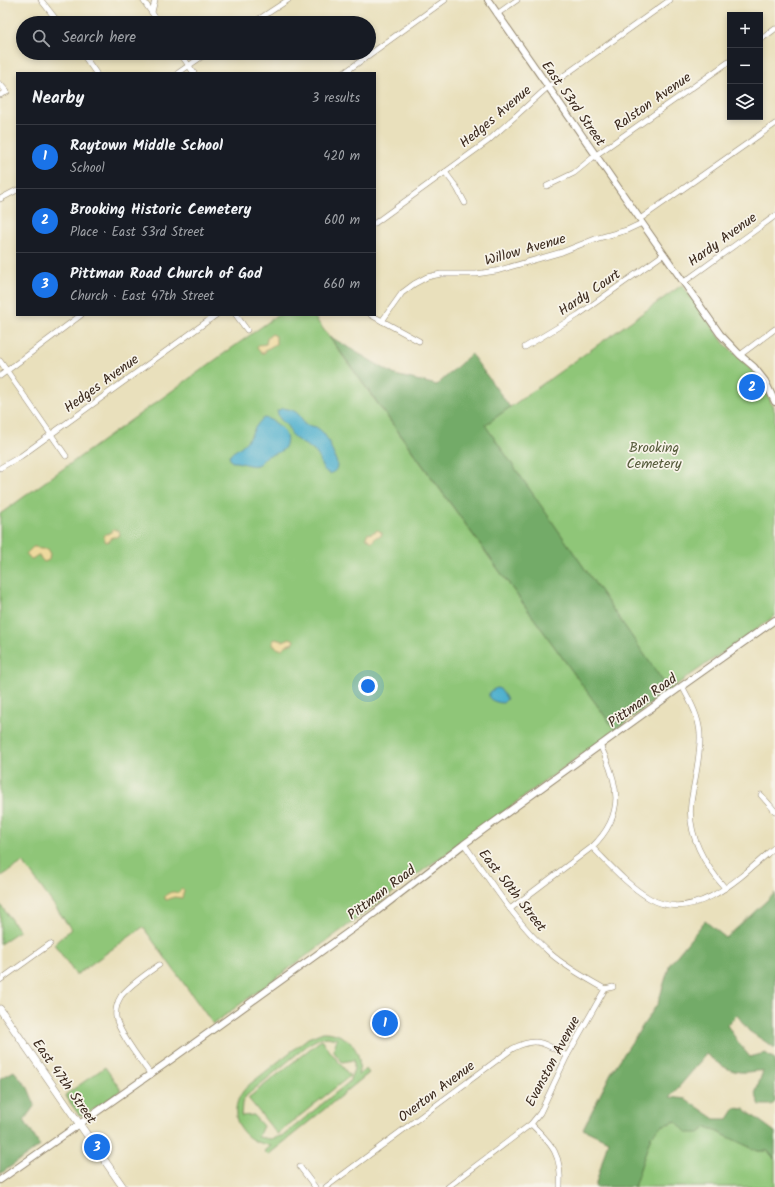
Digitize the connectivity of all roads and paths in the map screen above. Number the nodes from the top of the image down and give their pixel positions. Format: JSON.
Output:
{"nodes":[{"id":1,"x":41,"y":0,"type":"edge"},
{"id":2,"x":143,"y":0,"type":"edge"},
{"id":3,"x":155,"y":0,"type":"edge"},
{"id":4,"x":288,"y":0,"type":"edge"},
{"id":5,"x":445,"y":0,"type":"edge"},
{"id":6,"x":488,"y":0,"type":"edge"},
{"id":7,"x":517,"y":0,"type":"edge"},
{"id":8,"x":670,"y":0,"type":"edge"},
{"id":9,"x":152,"y":12,"type":"junction"},
{"id":10,"x":497,"y":14,"type":"junction"},
{"id":11,"x":54,"y":16,"type":"edge"},
{"id":12,"x":155,"y":16,"type":"edge"},
{"id":13,"x":264,"y":16,"type":"edge"},
{"id":14,"x":775,"y":29,"type":"edge"},
{"id":15,"x":763,"y":38,"type":"edge"},
{"id":16,"x":376,"y":50,"type":"edge"},
{"id":17,"x":87,"y":60,"type":"edge"},
{"id":18,"x":184,"y":60,"type":"edge"},
{"id":19,"x":197,"y":60,"type":"edge"},
{"id":20,"x":362,"y":60,"type":"edge"},
{"id":21,"x":727,"y":63,"type":"edge"},
{"id":22,"x":188,"y":66,"type":"junction"},
{"id":23,"x":95,"y":72,"type":"edge"},
{"id":24,"x":179,"y":72,"type":"edge"},
{"id":25,"x":193,"y":72,"type":"edge"},
{"id":26,"x":345,"y":72,"type":"edge"},
{"id":27,"x":0,"y":84,"type":"edge"},
{"id":28,"x":548,"y":87,"type":"junction"},
{"id":29,"x":0,"y":95,"type":"edge"},
{"id":30,"x":775,"y":124,"type":"edge"},
{"id":31,"x":596,"y":155,"type":"junction"},
{"id":32,"x":445,"y":172,"type":"junction"},
{"id":33,"x":547,"y":186,"type":"dead end"},
{"id":34,"x":16,"y":191,"type":"edge"},
{"id":35,"x":0,"y":199,"type":"edge"},
{"id":36,"x":465,"y":203,"type":"dead end"},
{"id":37,"x":775,"y":216,"type":"edge"},
{"id":38,"x":641,"y":221,"type":"junction"},
{"id":39,"x":376,"y":222,"type":"edge"},
{"id":40,"x":664,"y":254,"type":"junction"},
{"id":41,"x":684,"y":282,"type":"junction"},
{"id":42,"x":79,"y":316,"type":"edge"},
{"id":43,"x":215,"y":316,"type":"edge"},
{"id":44,"x":237,"y":316,"type":"edge"},
{"id":45,"x":373,"y":316,"type":"edge"},
{"id":46,"x":382,"y":321,"type":"junction"},
{"id":47,"x":775,"y":329,"type":"edge"},
{"id":48,"x":247,"y":330,"type":"dead end"},
{"id":49,"x":419,"y":341,"type":"dead end"},
{"id":50,"x":525,"y":347,"type":"dead end"},
{"id":51,"x":740,"y":355,"type":"junction"},
{"id":52,"x":0,"y":360,"type":"edge"},
{"id":53,"x":7,"y":371,"type":"junction"},
{"id":54,"x":0,"y":376,"type":"edge"},
{"id":55,"x":775,"y":402,"type":"edge"},
{"id":56,"x":51,"y":434,"type":"junction"},
{"id":57,"x":66,"y":456,"type":"dead end"},
{"id":58,"x":0,"y":468,"type":"edge"},
{"id":59,"x":775,"y":620,"type":"edge"},
{"id":60,"x":682,"y":686,"type":"junction"},
{"id":61,"x":600,"y":745,"type":"junction"},
{"id":62,"x":761,"y":795,"type":"dead end"},
{"id":63,"x":775,"y":811,"type":"edge"},
{"id":64,"x":464,"y":844,"type":"junction"},
{"id":65,"x":592,"y":847,"type":"junction"},
{"id":66,"x":775,"y":847,"type":"edge"},
{"id":67,"x":725,"y":888,"type":"junction"},
{"id":68,"x":510,"y":909,"type":"junction"},
{"id":69,"x":50,"y":944,"type":"dead end"},
{"id":70,"x":159,"y":965,"type":"dead end"},
{"id":71,"x":0,"y":980,"type":"edge"},
{"id":72,"x":613,"y":987,"type":"dead end"},
{"id":73,"x":605,"y":989,"type":"junction"},
{"id":74,"x":0,"y":1009,"type":"edge"},
{"id":75,"x":567,"y":1056,"type":"junction"},
{"id":76,"x":151,"y":1075,"type":"junction"},
{"id":77,"x":79,"y":1124,"type":"junction"},
{"id":78,"x":531,"y":1124,"type":"junction"},
{"id":79,"x":300,"y":1167,"type":"dead end"},
{"id":80,"x":0,"y":1180,"type":"edge"},
{"id":81,"x":122,"y":1187,"type":"edge"},
{"id":82,"x":315,"y":1187,"type":"edge"},
{"id":83,"x":326,"y":1187,"type":"edge"},
{"id":84,"x":448,"y":1187,"type":"edge"},
{"id":85,"x":560,"y":1187,"type":"edge"}],
"edges":[{"from":1,"to":11,"type":"street"},
{"from":2,"to":9,"type":"street"},
{"from":3,"to":9,"type":"street"},
{"from":4,"to":13,"type":"street"},
{"from":5,"to":16,"type":"street"},
{"from":6,"to":10,"type":"street","name":"East 53rd Street"},
{"from":7,"to":10,"type":"street"},
{"from":8,"to":28,"type":"street","name":"Hedges Avenue"},
{"from":9,"to":12,"type":"street"},
{"from":10,"to":28,"type":"street","name":"East 53rd Street"},
{"from":14,"to":15,"type":"street"},
{"from":17,"to":23,"type":"street"},
{"from":18,"to":22,"type":"street"},
{"from":19,"to":22,"type":"street"},
{"from":20,"to":26,"type":"street"},
{"from":21,"to":31,"type":"street","name":"Ralston Avenue"},
{"from":22,"to":24,"type":"street"},
{"from":22,"to":25,"type":"street"},
{"from":27,"to":29,"type":"street"},
{"from":28,"to":31,"type":"street","name":"East 53rd Street"},
{"from":28,"to":32,"type":"street","name":"Hedges Avenue"},
{"from":30,"to":38,"type":"street","name":"Willow Avenue"},
{"from":31,"to":33,"type":"street","name":"Ralston Avenue"},
{"from":31,"to":38,"type":"street","name":"East 53rd Street"},
{"from":32,"to":36,"type":"street"},
{"from":32,"to":39,"type":"street","name":"Hedges Avenue"},
{"from":34,"to":35,"type":"street"},
{"from":37,"to":41,"type":"street","name":"Hardy Avenue"},
{"from":38,"to":40,"type":"street","name":"East 53rd Street"},
{"from":38,"to":46,"type":"street","name":"Willow Avenue"},
{"from":40,"to":41,"type":"street","name":"East 53rd Street"},
{"from":40,"to":50,"type":"street","name":"Hardy Court"},
{"from":41,"to":51,"type":"street","name":"East 53rd Street"},
{"from":42,"to":53,"type":"street"},
{"from":43,"to":56,"type":"street","name":"Hedges Avenue"},
{"from":44,"to":48,"type":"street"},
{"from":45,"to":46,"type":"street"},
{"from":46,"to":49,"type":"street"},
{"from":47,"to":51,"type":"street"},
{"from":51,"to":55,"type":"street","name":"East 53rd Street"},
{"from":52,"to":53,"type":"street"},
{"from":53,"to":54,"type":"street"},
{"from":53,"to":56,"type":"street"},
{"from":56,"to":57,"type":"street"},
{"from":56,"to":58,"type":"street","name":"Hedges Avenue"},
{"from":59,"to":60,"type":"street","name":"Pittman Road"},
{"from":60,"to":61,"type":"street","name":"Pittman Road"},
{"from":60,"to":67,"type":"street"},
{"from":61,"to":64,"type":"street","name":"Pittman Road"},
{"from":61,"to":65,"type":"street"},
{"from":62,"to":63,"type":"street"},
{"from":64,"to":68,"type":"street","name":"East 50th Street"},
{"from":64,"to":76,"type":"street","name":"Pittman Road"},
{"from":65,"to":67,"type":"street"},
{"from":65,"to":68,"type":"street"},
{"from":66,"to":67,"type":"street"},
{"from":68,"to":73,"type":"street","name":"East 50th Street"},
{"from":69,"to":71,"type":"street"},
{"from":70,"to":76,"type":"street"},
{"from":72,"to":73,"type":"street"},
{"from":73,"to":75,"type":"street","name":"Evanston Avenue"},
{"from":74,"to":77,"type":"main road","name":"East 47th Street"},
{"from":75,"to":78,"type":"street","name":"Evanston Avenue"},
{"from":75,"to":83,"type":"street","name":"Overton Avenue"},
{"from":76,"to":77,"type":"street","name":"Pittman Road"},
{"from":77,"to":80,"type":"street","name":"Pittman Road"},
{"from":77,"to":81,"type":"main road","name":"East 47th Street"},
{"from":78,"to":84,"type":"street","name":"Evanston Avenue"},
{"from":78,"to":85,"type":"street"},
{"from":79,"to":82,"type":"street"}]}
